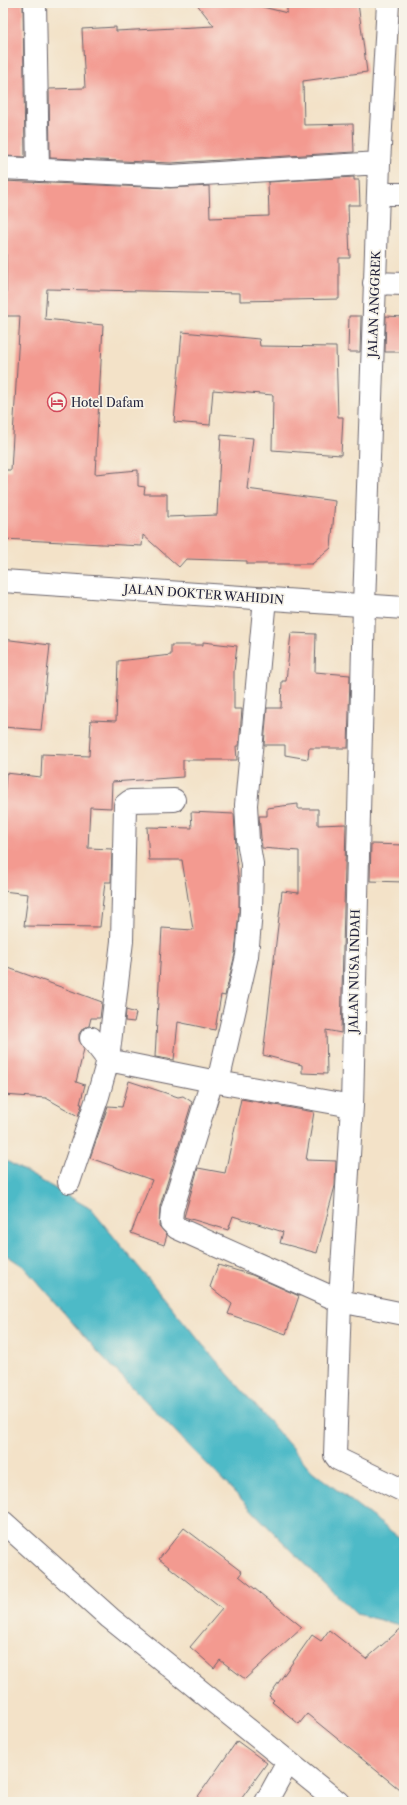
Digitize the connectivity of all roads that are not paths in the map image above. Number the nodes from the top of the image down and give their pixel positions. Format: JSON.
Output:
{"nodes":[{"id":1,"x":35,"y":3,"type":"edge"},
{"id":2,"x":388,"y":3,"type":"edge"},
{"id":3,"x":379,"y":163,"type":"junction"},
{"id":4,"x":3,"y":168,"type":"edge"},
{"id":5,"x":38,"y":170,"type":"junction"},
{"id":6,"x":378,"y":194,"type":"junction"},
{"id":7,"x":404,"y":194,"type":"edge"},
{"id":8,"x":374,"y":283,"type":"junction"},
{"id":9,"x":404,"y":284,"type":"edge"},
{"id":10,"x":3,"y":581,"type":"edge"},
{"id":11,"x":265,"y":598,"type":"junction"},
{"id":12,"x":364,"y":605,"type":"junction"},
{"id":13,"x":404,"y":608,"type":"edge"},
{"id":14,"x":174,"y":800,"type":"dead end"},
{"id":15,"x":91,"y":1038,"type":"dead end"},
{"id":16,"x":108,"y":1060,"type":"junction"},
{"id":17,"x":215,"y":1082,"type":"junction"},
{"id":18,"x":352,"y":1106,"type":"junction"},
{"id":19,"x":70,"y":1182,"type":"dead end"},
{"id":20,"x":340,"y":1301,"type":"junction"},
{"id":21,"x":404,"y":1314,"type":"edge"},
{"id":22,"x":404,"y":1491,"type":"edge"},
{"id":23,"x":3,"y":1522,"type":"edge"},
{"id":24,"x":288,"y":1762,"type":"junction"},
{"id":25,"x":266,"y":1802,"type":"edge"},
{"id":26,"x":338,"y":1802,"type":"edge"}],
"edges":[{"from":1,"to":5,"type":"street"},
{"from":2,"to":3,"type":"street","name":"JALAN ANGGREK"},
{"from":3,"to":5,"type":"street"},
{"from":3,"to":6,"type":"street","name":"JALAN ANGGREK"},
{"from":4,"to":5,"type":"street"},
{"from":6,"to":7,"type":"street"},
{"from":6,"to":8,"type":"street","name":"JALAN ANGGREK"},
{"from":8,"to":9,"type":"street"},
{"from":8,"to":12,"type":"street","name":"JALAN ANGGREK"},
{"from":10,"to":11,"type":"street","name":"JALAN DOKTER WAHIDIN"},
{"from":11,"to":12,"type":"street","name":"JALAN DOKTER WAHIDIN"},
{"from":11,"to":17,"type":"street"},
{"from":12,"to":13,"type":"street","name":"JALAN DOKTER WAHIDIN"},
{"from":12,"to":18,"type":"street","name":"JALAN NUSA INDAH"},
{"from":14,"to":16,"type":"street"},
{"from":15,"to":16,"type":"street"},
{"from":16,"to":17,"type":"street"},
{"from":16,"to":19,"type":"street"},
{"from":17,"to":18,"type":"street"},
{"from":17,"to":20,"type":"street"},
{"from":18,"to":20,"type":"street","name":"JALAN NUSA INDAH"},
{"from":20,"to":21,"type":"street"},
{"from":20,"to":22,"type":"street","name":"JALAN NUSA INDAH"},
{"from":23,"to":24,"type":"street"},
{"from":24,"to":25,"type":"street"},
{"from":24,"to":26,"type":"street"}]}
